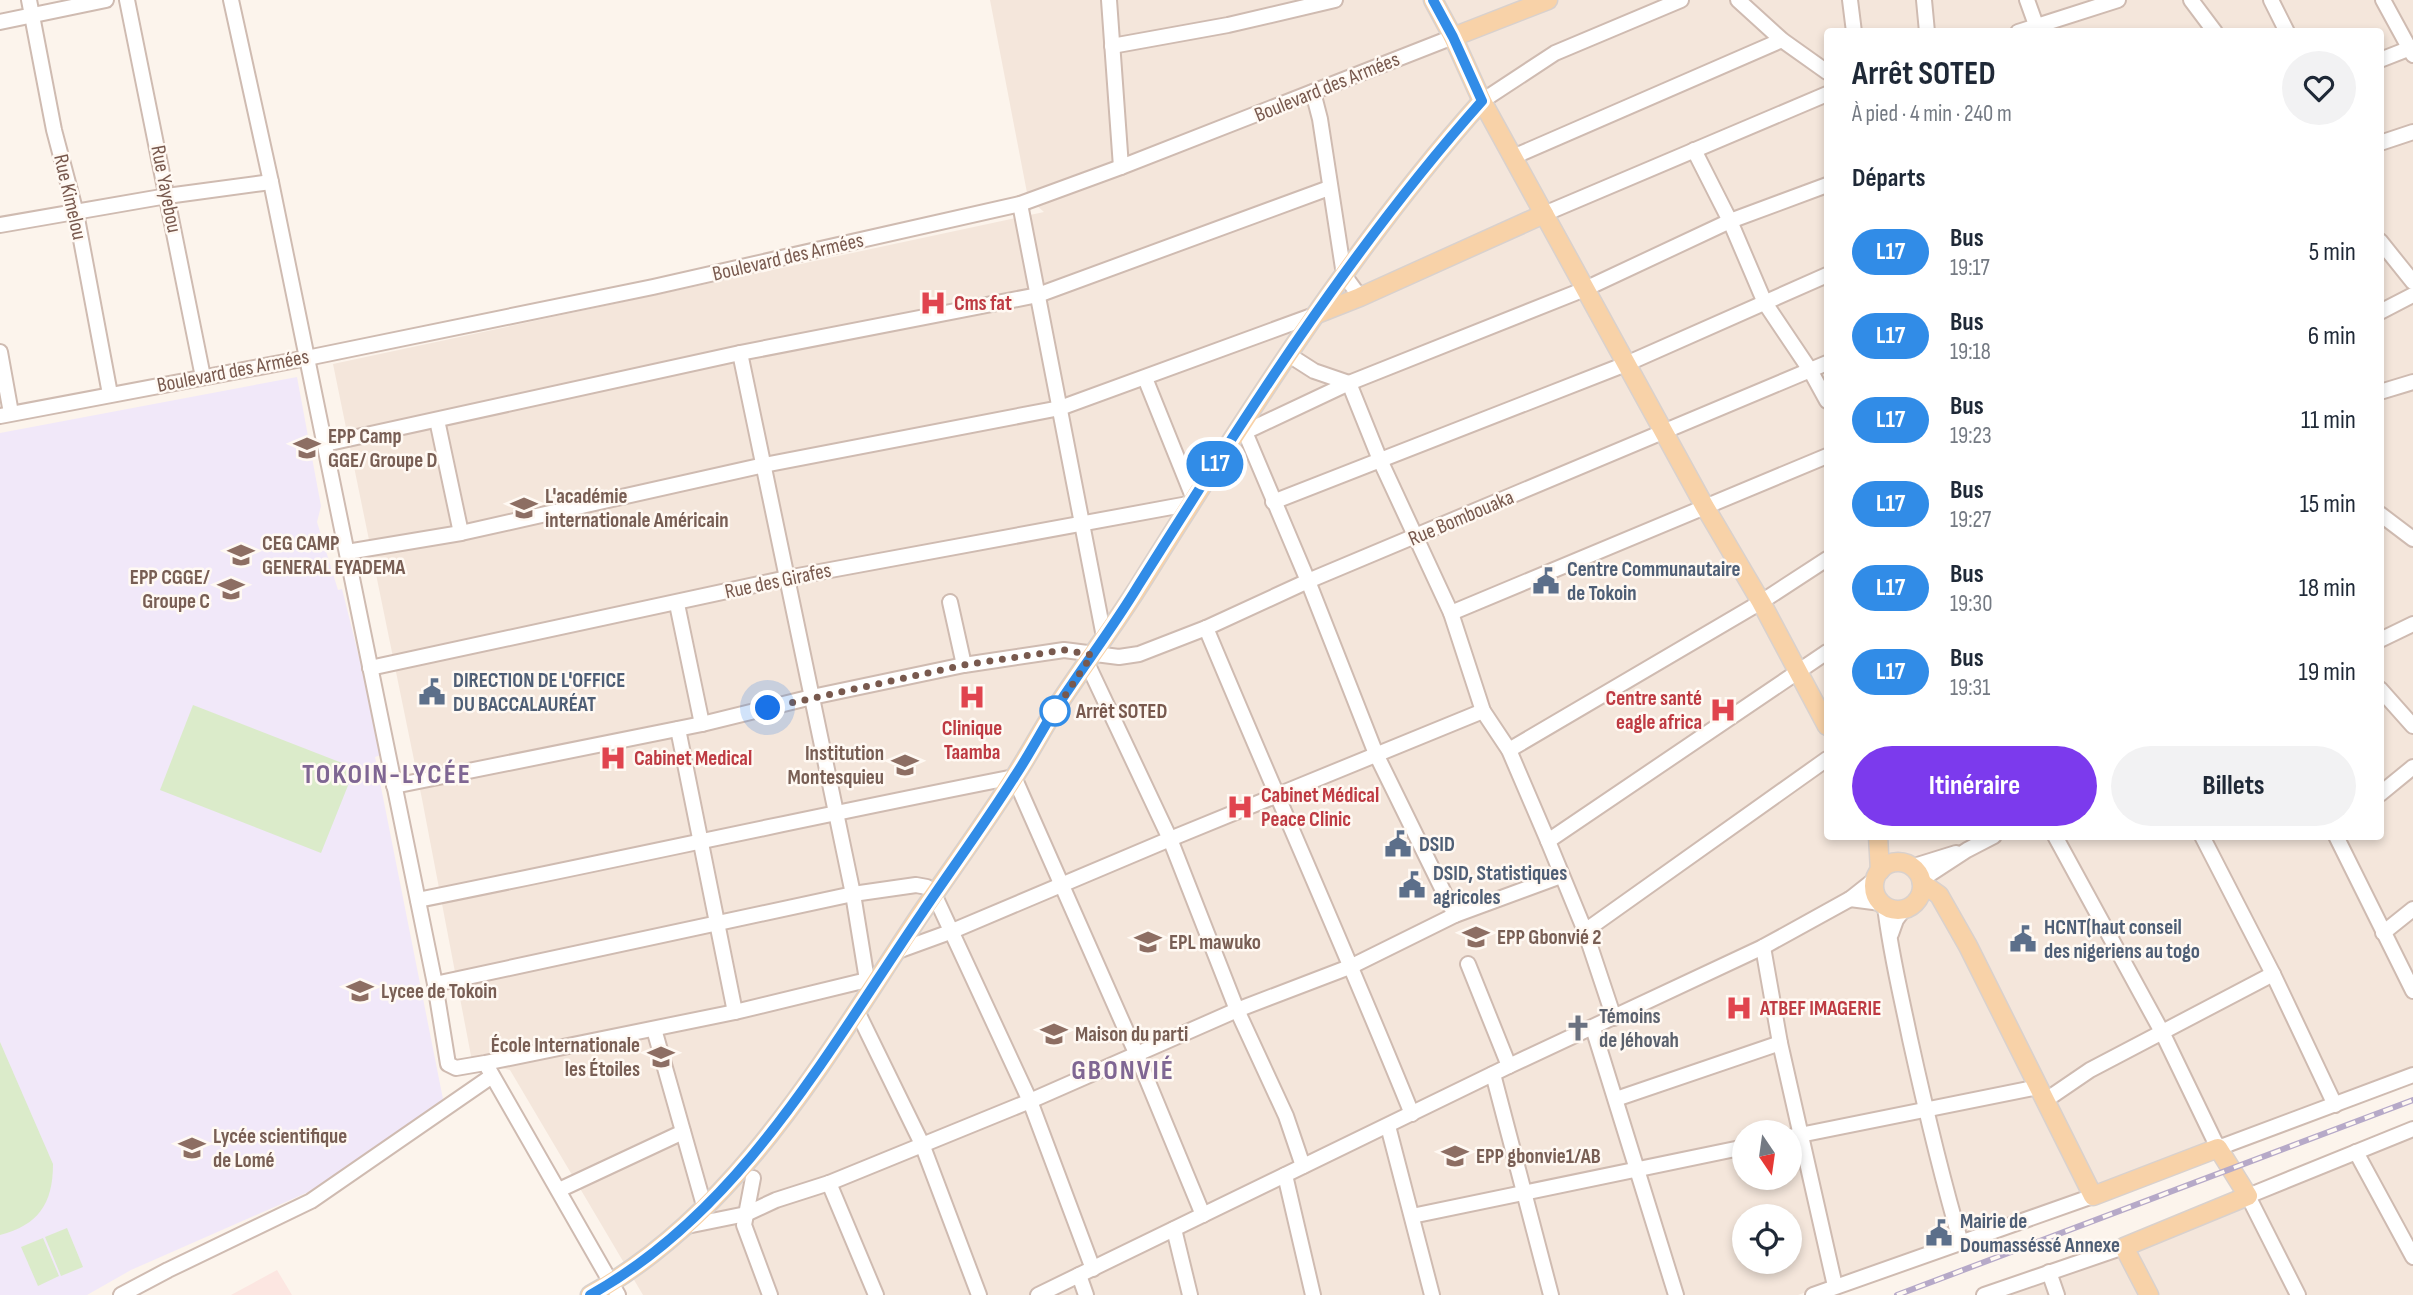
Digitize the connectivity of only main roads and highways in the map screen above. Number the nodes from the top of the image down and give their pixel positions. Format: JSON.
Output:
{"nodes":[{"id":1,"x":1433,"y":0,"type":"edge"},
{"id":2,"x":1548,"y":0,"type":"edge"},
{"id":3,"x":1509,"y":7,"type":"edge"},
{"id":4,"x":1453,"y":37,"type":"junction"},
{"id":5,"x":1482,"y":101,"type":"junction"},
{"id":6,"x":1544,"y":214,"type":"junction"},
{"id":7,"x":1317,"y":314,"type":"junction"},
{"id":8,"x":1824,"y":720,"type":"edge"},
{"id":9,"x":1879,"y":840,"type":"edge"},
{"id":10,"x":1883,"y":840,"type":"edge"},
{"id":11,"x":1913,"y":873,"type":"junction"},
{"id":12,"x":1877,"y":876,"type":"junction"},
{"id":13,"x":1907,"y":908,"type":"junction"},
{"id":14,"x":1951,"y":915,"type":"junction"},
{"id":15,"x":615,"y":1289,"type":"edge"},
{"id":16,"x":590,"y":1295,"type":"edge"},
{"id":17,"x":2150,"y":1295,"type":"edge"}],
"edges":[{"from":1,"to":4,"type":"main road"},
{"from":2,"to":3,"type":"main road","name":"Boulevard des Armées"},
{"from":3,"to":4,"type":"main road","name":"Boulevard des Armées"},
{"from":4,"to":5,"type":"main road"},
{"from":5,"to":6,"type":"main road"},
{"from":5,"to":7,"type":"main road"},
{"from":6,"to":7,"type":"main road"},
{"from":6,"to":8,"type":"main road"},
{"from":7,"to":15,"type":"main road"},
{"from":9,"to":12,"type":"main road"},
{"from":10,"to":11,"type":"main road"},
{"from":11,"to":12,"type":"main road"},
{"from":11,"to":13,"type":"main road"},
{"from":11,"to":14,"type":"main road"},
{"from":12,"to":13,"type":"main road"},
{"from":13,"to":14,"type":"main road"},
{"from":14,"to":17,"type":"main road"},
{"from":15,"to":16,"type":"main road"}]}
